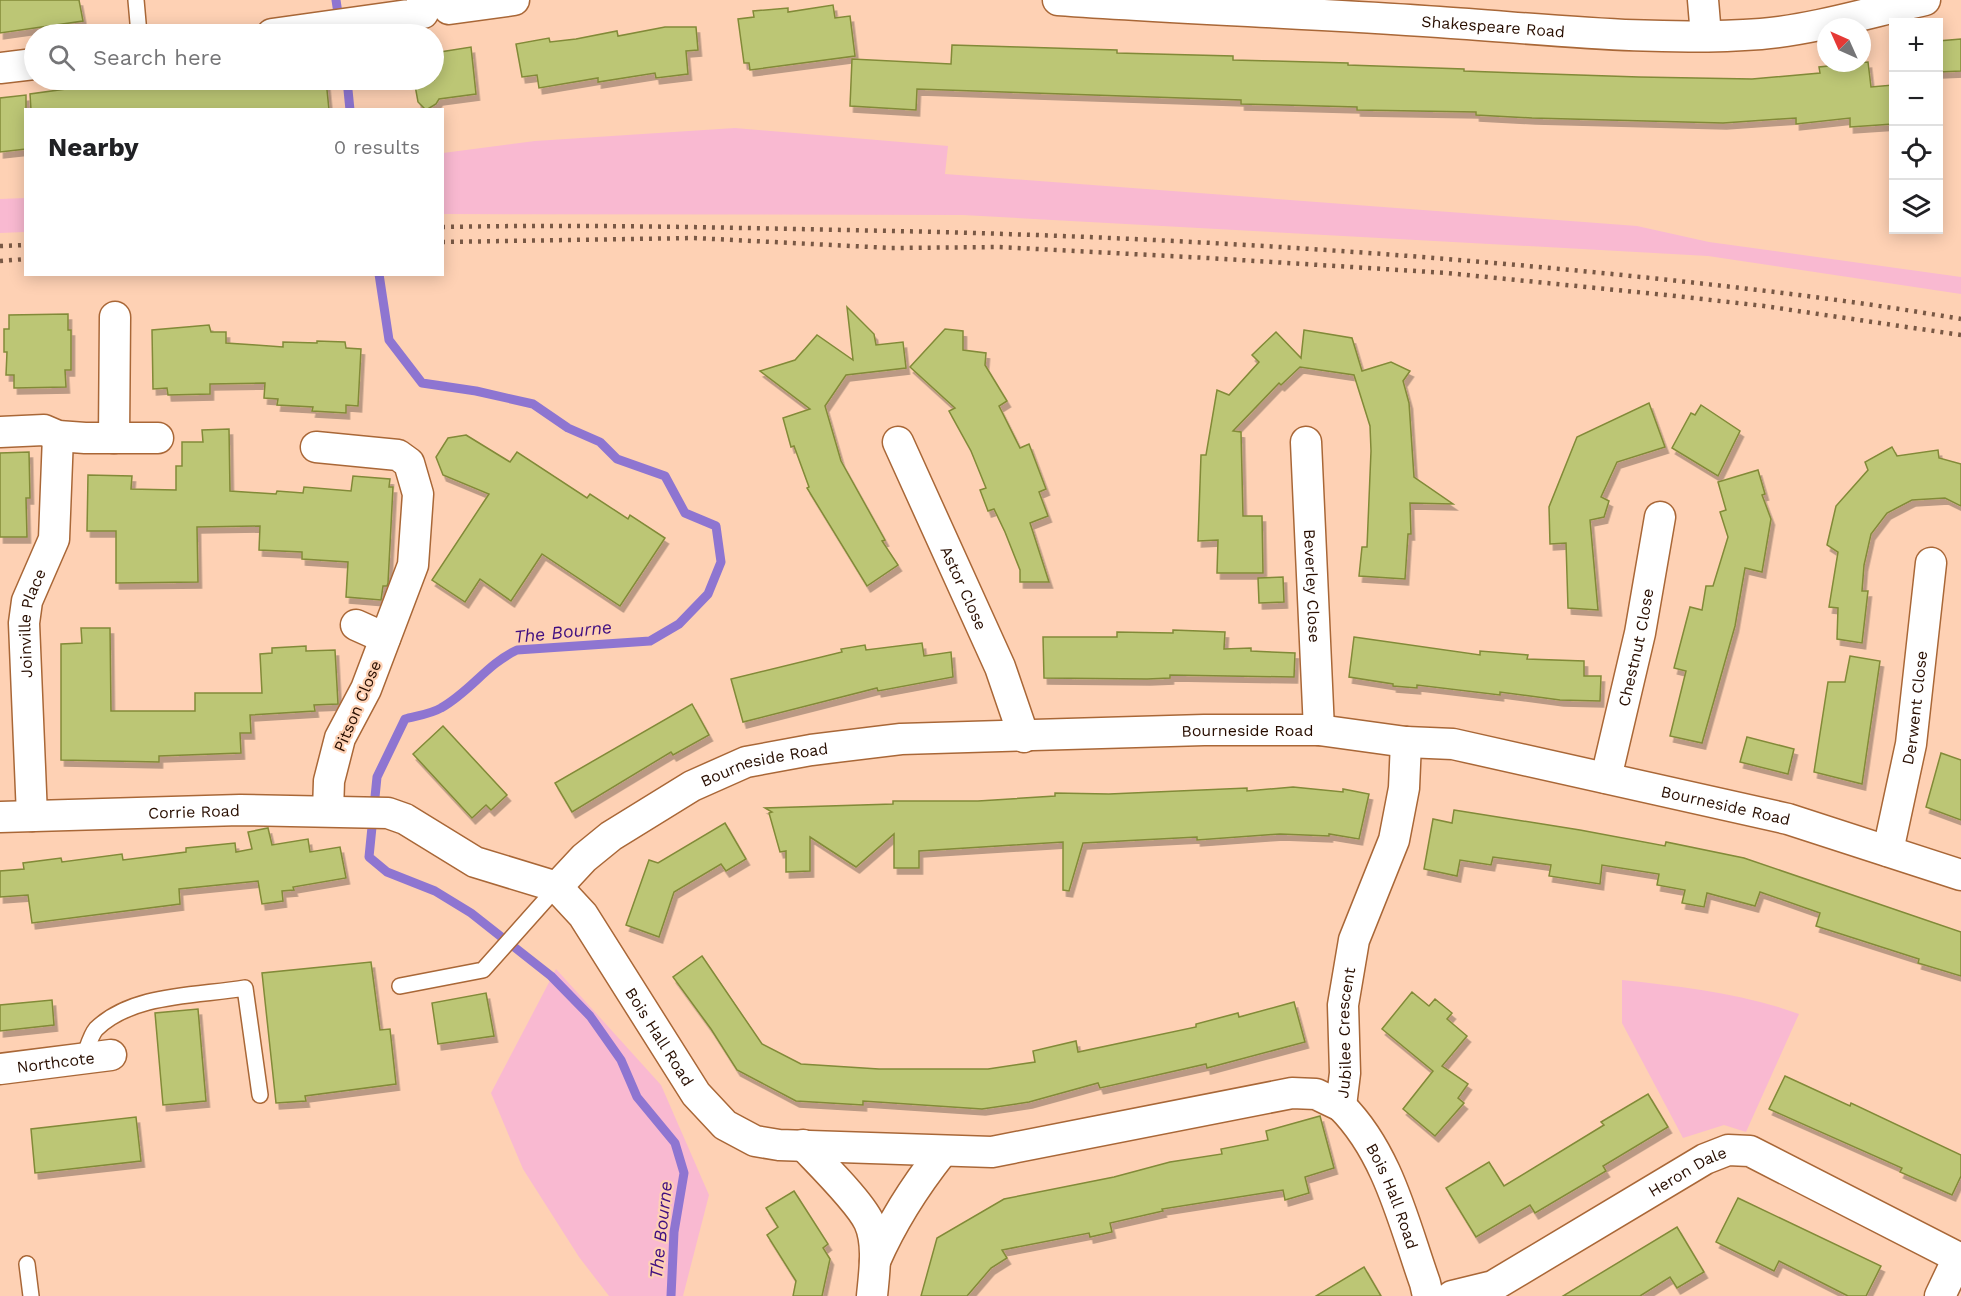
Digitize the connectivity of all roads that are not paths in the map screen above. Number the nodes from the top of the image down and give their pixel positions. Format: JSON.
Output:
{"nodes":[{"id":1,"x":136,"y":0,"type":"edge"},
{"id":2,"x":514,"y":0,"type":"edge"},
{"id":3,"x":1058,"y":0,"type":"edge"},
{"id":4,"x":1703,"y":0,"type":"edge"},
{"id":5,"x":1925,"y":0,"type":"edge"},
{"id":6,"x":435,"y":4,"type":"edge"},
{"id":7,"x":1221,"y":6,"type":"edge"},
{"id":8,"x":138,"y":24,"type":"edge"},
{"id":9,"x":357,"y":24,"type":"edge"},
{"id":10,"x":1706,"y":36,"type":"junction"},
{"id":11,"x":24,"y":65,"type":"edge"},
{"id":12,"x":0,"y":68,"type":"edge"},
{"id":13,"x":115,"y":317,"type":"dead end"},
{"id":14,"x":0,"y":432,"type":"edge"},
{"id":15,"x":57,"y":436,"type":"junction"},
{"id":16,"x":114,"y":438,"type":"junction"},
{"id":17,"x":158,"y":438,"type":"dead end"},
{"id":18,"x":1306,"y":441,"type":"dead end"},
{"id":19,"x":898,"y":442,"type":"dead end"},
{"id":20,"x":316,"y":447,"type":"dead end"},
{"id":21,"x":1660,"y":517,"type":"dead end"},
{"id":22,"x":1931,"y":563,"type":"dead end"},
{"id":23,"x":356,"y":625,"type":"dead end"},
{"id":24,"x":385,"y":638,"type":"junction"},
{"id":25,"x":1319,"y":730,"type":"junction"},
{"id":26,"x":1024,"y":737,"type":"junction"},
{"id":27,"x":1406,"y":742,"type":"junction"},
{"id":28,"x":1606,"y":778,"type":"junction"},
{"id":29,"x":341,"y":811,"type":"junction"},
{"id":30,"x":32,"y":816,"type":"junction"},
{"id":31,"x":0,"y":817,"type":"edge"},
{"id":32,"x":1888,"y":851,"type":"junction"},
{"id":33,"x":1961,"y":875,"type":"edge"},
{"id":34,"x":557,"y":887,"type":"junction"},
{"id":35,"x":400,"y":986,"type":"dead end"},
{"id":36,"x":97,"y":1057,"type":"joint"},
{"id":37,"x":0,"y":1069,"type":"edge"},
{"id":38,"x":260,"y":1095,"type":"dead end"},
{"id":39,"x":1341,"y":1106,"type":"junction"},
{"id":40,"x":802,"y":1145,"type":"junction"},
{"id":41,"x":942,"y":1152,"type":"junction"},
{"id":42,"x":1960,"y":1259,"type":"edge"},
{"id":43,"x":875,"y":1261,"type":"junction"},
{"id":44,"x":27,"y":1263,"type":"dead end"},
{"id":45,"x":31,"y":1296,"type":"edge"},
{"id":46,"x":872,"y":1296,"type":"edge"},
{"id":47,"x":1428,"y":1296,"type":"edge"},
{"id":48,"x":1452,"y":1296,"type":"edge"},
{"id":49,"x":1940,"y":1296,"type":"edge"}],
"edges":[{"from":1,"to":8,"type":"lane"},
{"from":2,"to":6,"type":"street"},
{"from":3,"to":7,"type":"street","name":"Shakespeare Road"},
{"from":4,"to":10,"type":"street"},
{"from":5,"to":10,"type":"street","name":"Shakespeare Road"},
{"from":6,"to":9,"type":"street"},
{"from":7,"to":10,"type":"street","name":"Shakespeare Road"},
{"from":11,"to":12,"type":"street"},
{"from":13,"to":16,"type":"street"},
{"from":14,"to":15,"type":"street"},
{"from":15,"to":16,"type":"street"},
{"from":15,"to":30,"type":"street","name":"Joinville Place"},
{"from":16,"to":17,"type":"street"},
{"from":18,"to":25,"type":"street","name":"Beverley Close"},
{"from":19,"to":26,"type":"street","name":"Astor Close"},
{"from":20,"to":24,"type":"street","name":"Pitson Close"},
{"from":21,"to":28,"type":"street","name":"Chestnut Close"},
{"from":22,"to":32,"type":"street","name":"Derwent Close"},
{"from":23,"to":24,"type":"street"},
{"from":24,"to":29,"type":"street","name":"Pitson Close"},
{"from":25,"to":26,"type":"street","name":"Bourneside Road"},
{"from":25,"to":27,"type":"street","name":"Bourneside Road"},
{"from":26,"to":34,"type":"street","name":"Bourneside Road"},
{"from":27,"to":28,"type":"street","name":"Bourneside Road"},
{"from":27,"to":39,"type":"street","name":"Jubilee Crescent"},
{"from":28,"to":32,"type":"street","name":"Bourneside Road"},
{"from":29,"to":30,"type":"street","name":"Corrie Road"},
{"from":29,"to":34,"type":"street","name":"Corrie Road"},
{"from":30,"to":31,"type":"street","name":"Corrie Road"},
{"from":32,"to":33,"type":"street","name":"Bourneside Road"},
{"from":34,"to":35,"type":"lane"},
{"from":34,"to":40,"type":"street","name":"Bois Hall Road"},
{"from":36,"to":37,"type":"street","name":"Northcote"},
{"from":36,"to":38,"type":"lane"},
{"from":39,"to":41,"type":"street","name":"Jubilee Crescent"},
{"from":39,"to":47,"type":"street","name":"Bois Hall Road"},
{"from":40,"to":41,"type":"street","name":"Jubilee Crescent"},
{"from":40,"to":43,"type":"street"},
{"from":41,"to":43,"type":"street"},
{"from":42,"to":48,"type":"street","name":"Heron Dale"},
{"from":42,"to":49,"type":"street"},
{"from":43,"to":46,"type":"street"},
{"from":44,"to":45,"type":"lane"}]}
